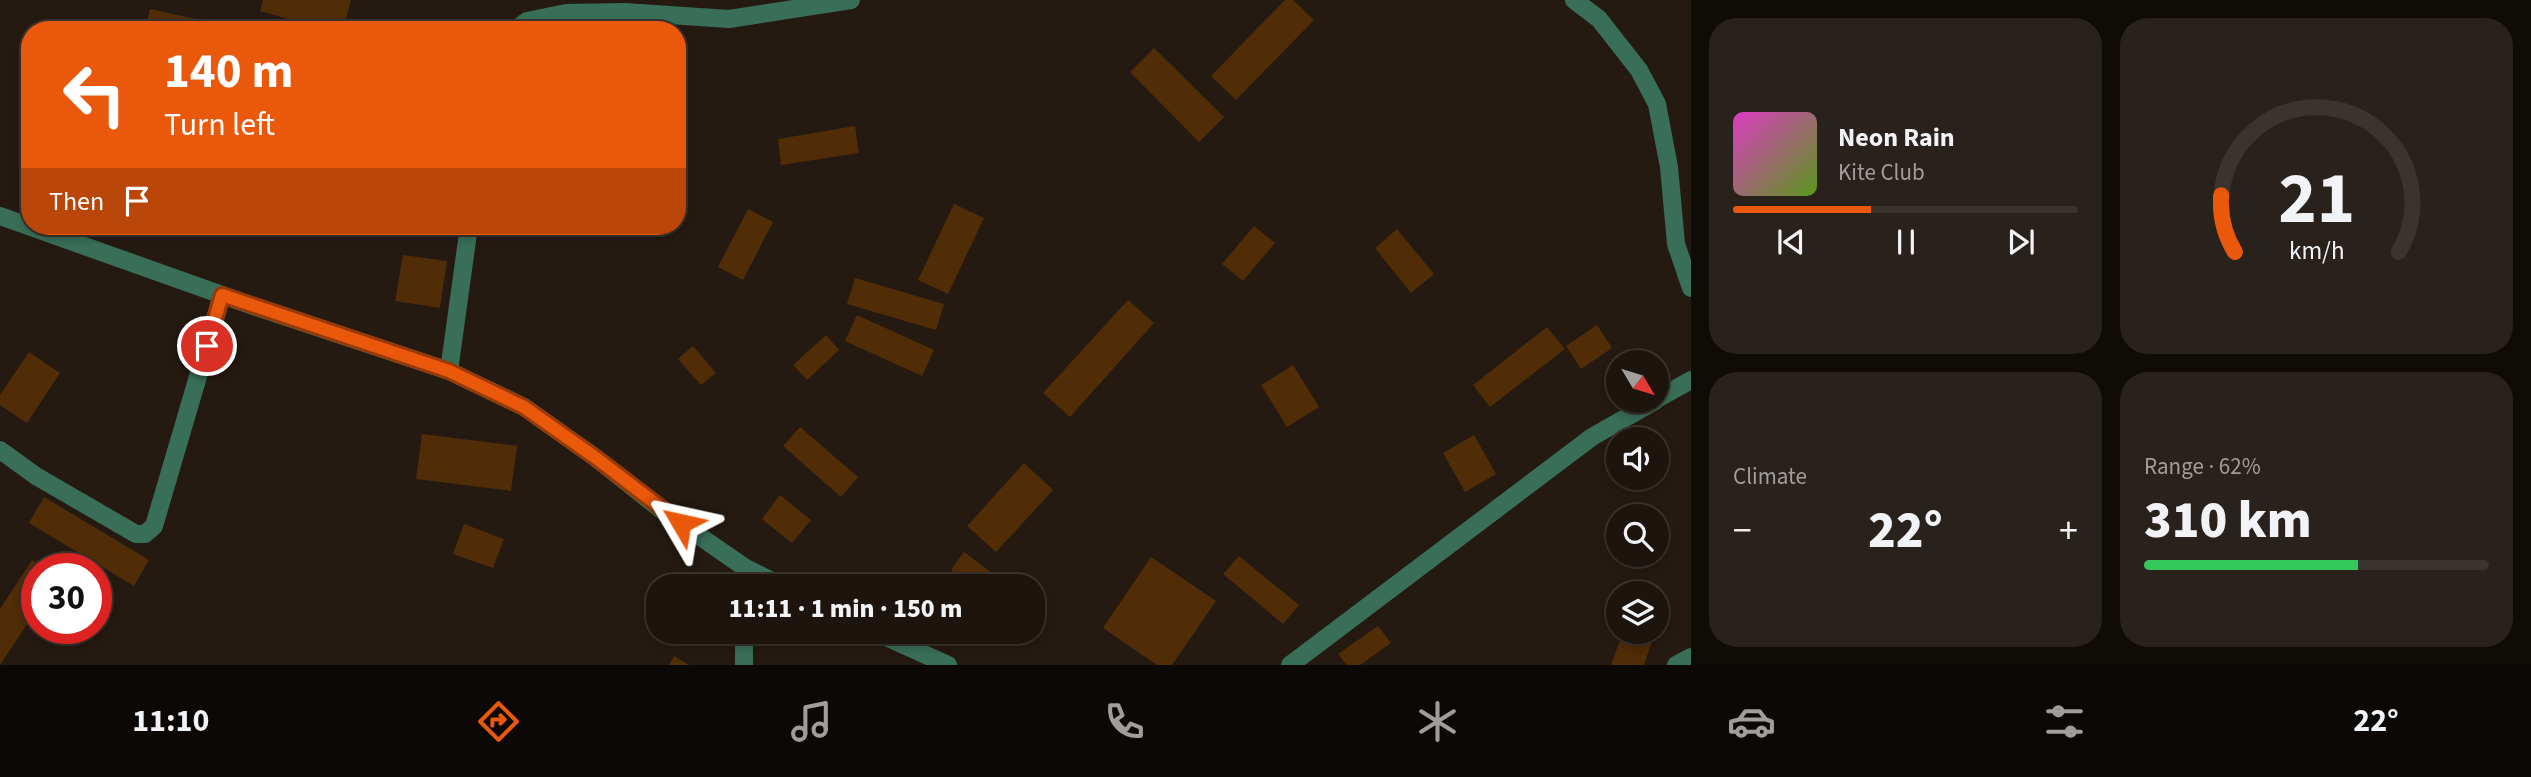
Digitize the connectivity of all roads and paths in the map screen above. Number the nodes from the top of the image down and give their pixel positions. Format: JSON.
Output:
{"nodes":[{"id":1,"x":851,"y":0,"type":"edge"},
{"id":2,"x":1574,"y":0,"type":"edge"},
{"id":3,"x":527,"y":21,"type":"edge"},
{"id":4,"x":0,"y":216,"type":"edge"},
{"id":5,"x":21,"y":223,"type":"edge"},
{"id":6,"x":53,"y":235,"type":"edge"},
{"id":7,"x":468,"y":235,"type":"edge"},
{"id":8,"x":1691,"y":288,"type":"edge"},
{"id":9,"x":222,"y":295,"type":"junction"},
{"id":10,"x":449,"y":371,"type":"junction"},
{"id":11,"x":1691,"y":380,"type":"edge"},
{"id":12,"x":1670,"y":392,"type":"edge"},
{"id":13,"x":1634,"y":413,"type":"edge"},
{"id":14,"x":0,"y":450,"type":"edge"},
{"id":15,"x":744,"y":567,"type":"junction"},
{"id":16,"x":744,"y":574,"type":"edge"},
{"id":17,"x":758,"y":574,"type":"edge"},
{"id":18,"x":744,"y":644,"type":"edge"},
{"id":19,"x":901,"y":644,"type":"edge"},
{"id":20,"x":1691,"y":657,"type":"edge"},
{"id":21,"x":744,"y":665,"type":"edge"},
{"id":22,"x":948,"y":665,"type":"edge"},
{"id":23,"x":1290,"y":665,"type":"edge"},
{"id":24,"x":1676,"y":665,"type":"edge"}],
"edges":[{"from":1,"to":3,"type":"street"},
{"from":2,"to":8,"type":"street"},
{"from":4,"to":5,"type":"street"},
{"from":6,"to":9,"type":"street"},
{"from":7,"to":10,"type":"street"},
{"from":9,"to":10,"type":"street"},
{"from":9,"to":14,"type":"street"},
{"from":10,"to":15,"type":"street"},
{"from":11,"to":12,"type":"street"},
{"from":13,"to":23,"type":"street"},
{"from":15,"to":16,"type":"street"},
{"from":15,"to":17,"type":"street"},
{"from":18,"to":21,"type":"street"},
{"from":19,"to":22,"type":"street"},
{"from":20,"to":24,"type":"street"}]}
